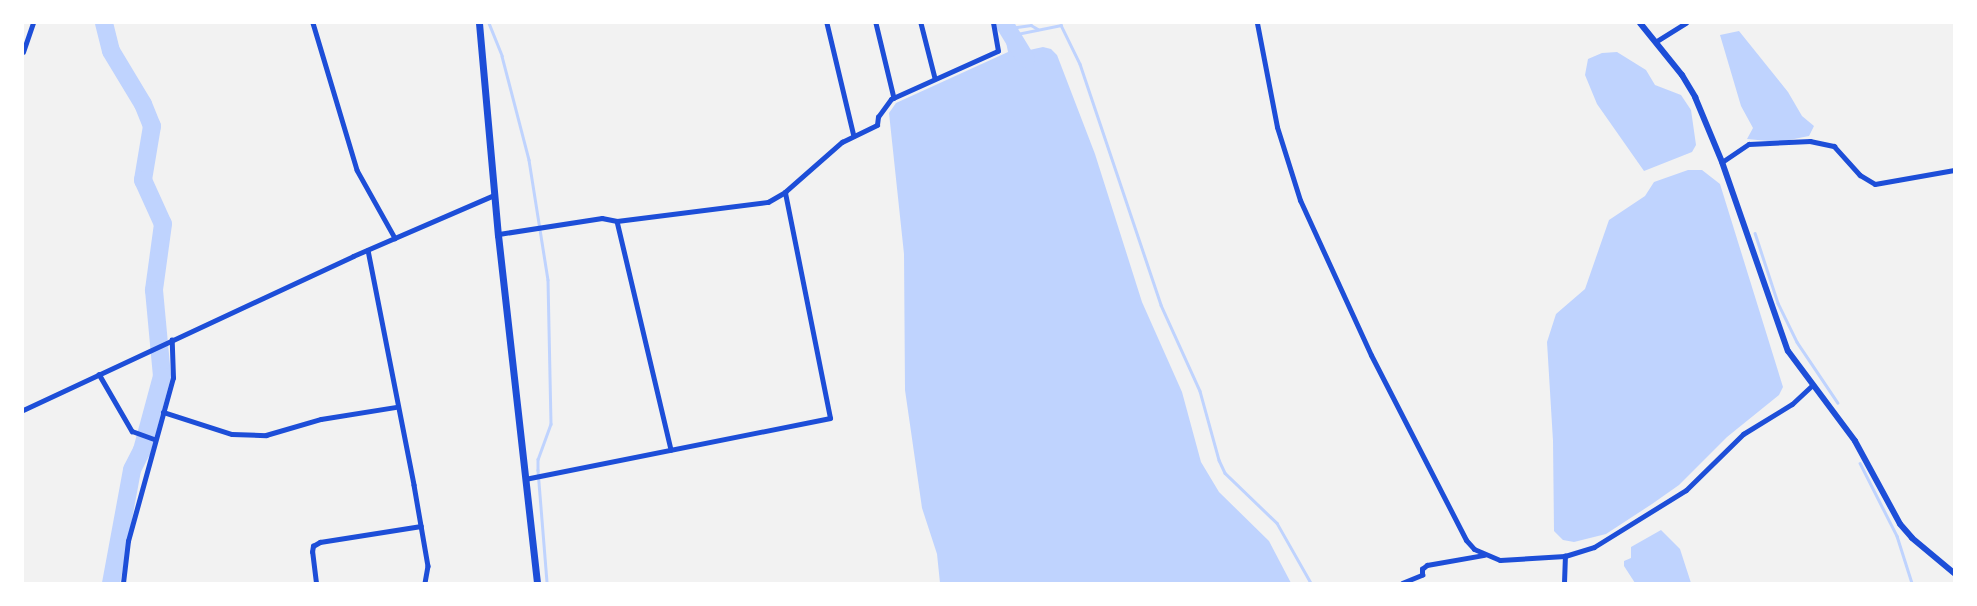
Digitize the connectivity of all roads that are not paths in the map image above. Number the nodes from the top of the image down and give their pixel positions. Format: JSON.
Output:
{"nodes":[{"id":1,"x":33,"y":23,"type":"edge"},
{"id":2,"x":313,"y":23,"type":"edge"},
{"id":3,"x":479,"y":23,"type":"edge"},
{"id":4,"x":827,"y":23,"type":"edge"},
{"id":5,"x":876,"y":23,"type":"edge"},
{"id":6,"x":921,"y":23,"type":"edge"},
{"id":7,"x":993,"y":23,"type":"edge"},
{"id":8,"x":1257,"y":23,"type":"edge"},
{"id":9,"x":1640,"y":23,"type":"edge"},
{"id":10,"x":1686,"y":23,"type":"edge"},
{"id":11,"x":1657,"y":41,"type":"junction"},
{"id":12,"x":23,"y":52,"type":"edge"},
{"id":13,"x":935,"y":78,"type":"junction"},
{"id":14,"x":894,"y":97,"type":"junction"},
{"id":15,"x":854,"y":136,"type":"junction"},
{"id":16,"x":1722,"y":162,"type":"junction"},
{"id":17,"x":1954,"y":170,"type":"edge"},
{"id":18,"x":785,"y":192,"type":"junction"},
{"id":19,"x":494,"y":195,"type":"junction"},
{"id":20,"x":617,"y":221,"type":"junction"},
{"id":21,"x":498,"y":235,"type":"junction"},
{"id":22,"x":395,"y":237,"type":"junction"},
{"id":23,"x":368,"y":250,"type":"junction"},
{"id":24,"x":169,"y":341,"type":"junction"},
{"id":25,"x":99,"y":374,"type":"junction"},
{"id":26,"x":1811,"y":386,"type":"junction"},
{"id":27,"x":397,"y":407,"type":"junction"},
{"id":28,"x":23,"y":410,"type":"edge"},
{"id":29,"x":163,"y":412,"type":"junction"},
{"id":30,"x":153,"y":439,"type":"junction"},
{"id":31,"x":671,"y":450,"type":"junction"},
{"id":32,"x":525,"y":478,"type":"junction"},
{"id":33,"x":421,"y":526,"type":"junction"},
{"id":34,"x":1484,"y":555,"type":"junction"},
{"id":35,"x":1565,"y":556,"type":"junction"},
{"id":36,"x":1954,"y":573,"type":"edge"},
{"id":37,"x":123,"y":583,"type":"edge"},
{"id":38,"x":316,"y":583,"type":"edge"},
{"id":39,"x":425,"y":583,"type":"edge"},
{"id":40,"x":537,"y":583,"type":"edge"},
{"id":41,"x":1402,"y":583,"type":"edge"},
{"id":42,"x":1564,"y":583,"type":"edge"}],
"edges":[{"from":1,"to":12,"type":"street"},
{"from":2,"to":22,"type":"street"},
{"from":3,"to":19,"type":"highway"},
{"from":4,"to":15,"type":"street"},
{"from":5,"to":14,"type":"street"},
{"from":6,"to":13,"type":"street"},
{"from":7,"to":13,"type":"street"},
{"from":8,"to":34,"type":"street"},
{"from":9,"to":11,"type":"main road"},
{"from":10,"to":11,"type":"street"},
{"from":11,"to":16,"type":"main road"},
{"from":13,"to":14,"type":"street"},
{"from":14,"to":15,"type":"street"},
{"from":15,"to":18,"type":"street"},
{"from":16,"to":17,"type":"street"},
{"from":16,"to":26,"type":"main road"},
{"from":18,"to":20,"type":"street"},
{"from":18,"to":31,"type":"street"},
{"from":19,"to":21,"type":"highway"},
{"from":19,"to":22,"type":"street"},
{"from":20,"to":21,"type":"street"},
{"from":20,"to":31,"type":"street"},
{"from":21,"to":32,"type":"highway"},
{"from":22,"to":23,"type":"street"},
{"from":23,"to":24,"type":"street"},
{"from":23,"to":27,"type":"street"},
{"from":24,"to":25,"type":"street"},
{"from":24,"to":29,"type":"street"},
{"from":25,"to":28,"type":"street"},
{"from":25,"to":30,"type":"street"},
{"from":26,"to":35,"type":"street"},
{"from":26,"to":36,"type":"main road"},
{"from":27,"to":29,"type":"street"},
{"from":27,"to":33,"type":"street"},
{"from":29,"to":30,"type":"street"},
{"from":30,"to":37,"type":"street"},
{"from":31,"to":32,"type":"street"},
{"from":32,"to":40,"type":"highway"},
{"from":33,"to":38,"type":"street"},
{"from":33,"to":39,"type":"street"},
{"from":34,"to":35,"type":"street"},
{"from":34,"to":41,"type":"street"},
{"from":35,"to":42,"type":"street"}]}
